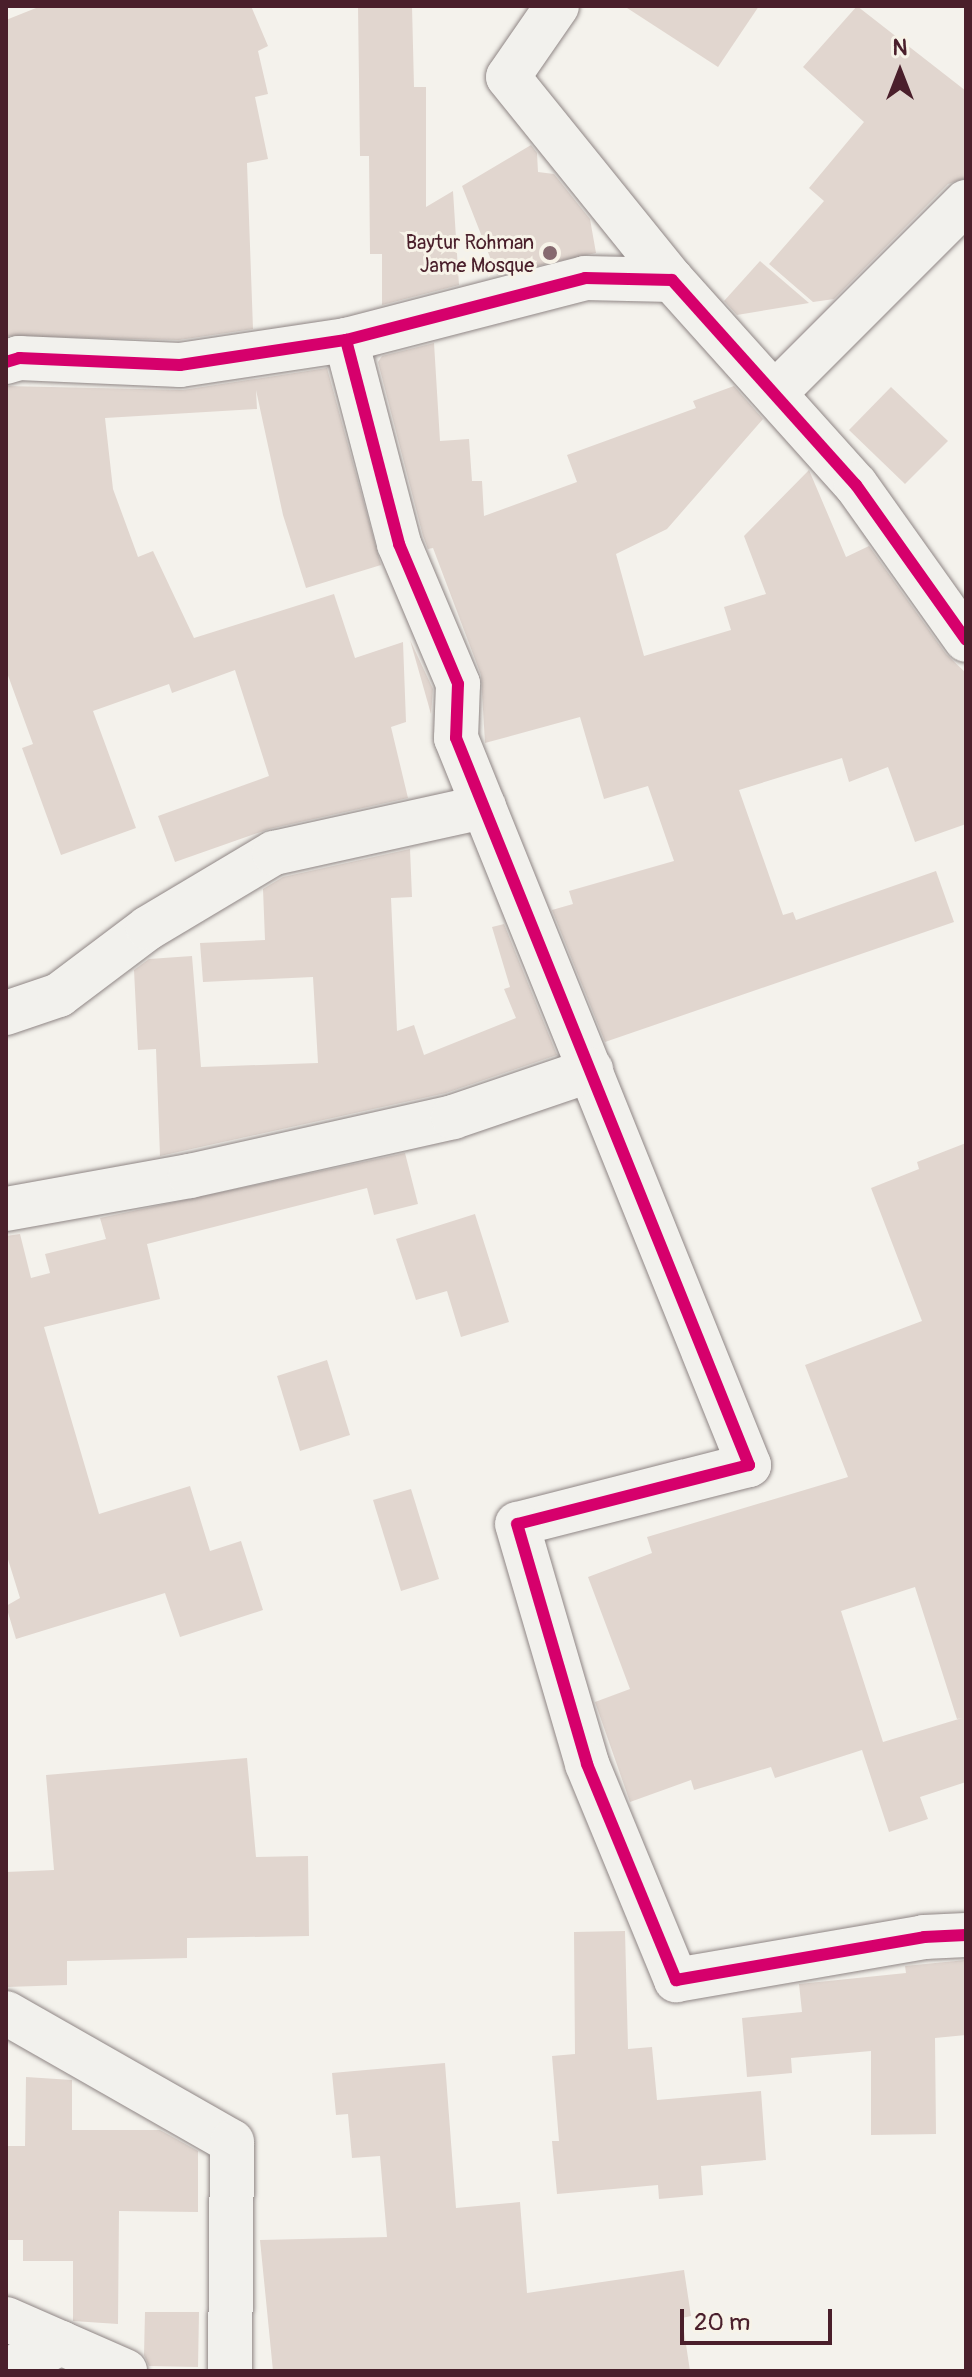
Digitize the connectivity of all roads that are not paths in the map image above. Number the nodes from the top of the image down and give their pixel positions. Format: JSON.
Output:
{"nodes":[{"id":1,"x":557,"y":6,"type":"edge"},
{"id":2,"x":966,"y":202,"type":"edge"},
{"id":3,"x":672,"y":280,"type":"junction"},
{"id":4,"x":346,"y":340,"type":"junction"},
{"id":5,"x":6,"y":362,"type":"edge"},
{"id":6,"x":776,"y":392,"type":"junction"},
{"id":7,"x":966,"y":640,"type":"edge"},
{"id":8,"x":484,"y":807,"type":"junction"},
{"id":9,"x":6,"y":1013,"type":"edge"},
{"id":10,"x":591,"y":1070,"type":"junction"},
{"id":11,"x":6,"y":1209,"type":"edge"},
{"id":12,"x":966,"y":1935,"type":"edge"},
{"id":13,"x":6,"y":2013,"type":"edge"},
{"id":14,"x":6,"y":2319,"type":"edge"},
{"id":15,"x":61,"y":2343,"type":"junction"},
{"id":16,"x":6,"y":2371,"type":"edge"},
{"id":17,"x":125,"y":2371,"type":"edge"},
{"id":18,"x":230,"y":2371,"type":"edge"}],
"edges":[{"from":1,"to":3,"type":"street"},
{"from":2,"to":6,"type":"street"},
{"from":3,"to":4,"type":"street"},
{"from":3,"to":6,"type":"street"},
{"from":4,"to":5,"type":"street"},
{"from":4,"to":8,"type":"street"},
{"from":6,"to":7,"type":"street"},
{"from":8,"to":9,"type":"street"},
{"from":8,"to":10,"type":"street"},
{"from":10,"to":11,"type":"street"},
{"from":10,"to":12,"type":"street"},
{"from":13,"to":18,"type":"street"},
{"from":14,"to":15,"type":"street"},
{"from":15,"to":16,"type":"street"},
{"from":15,"to":17,"type":"street"}]}
